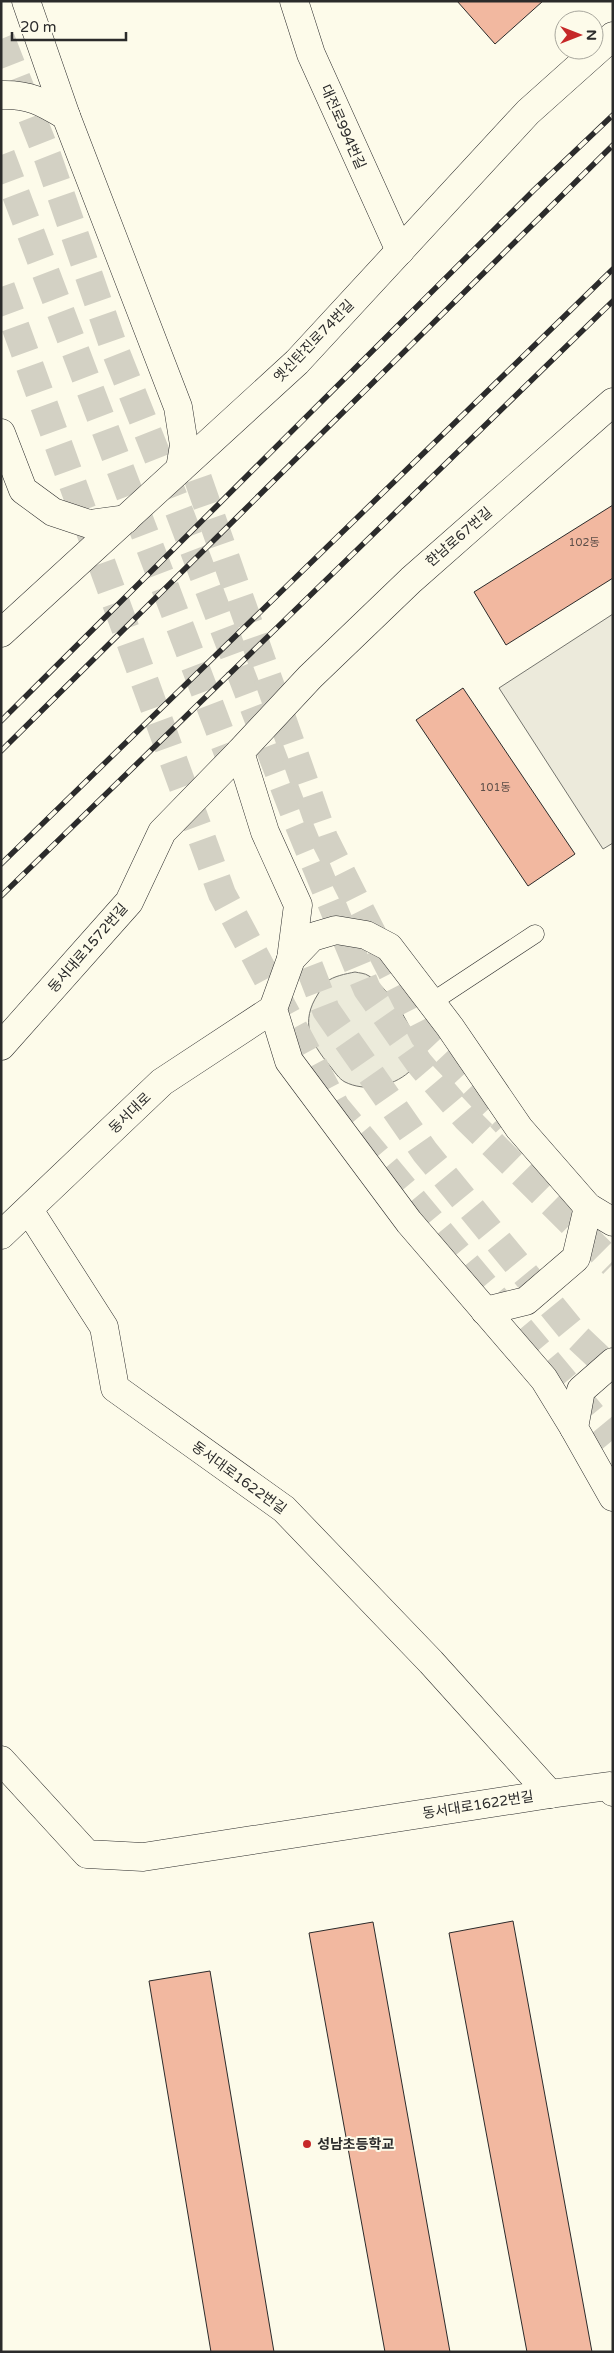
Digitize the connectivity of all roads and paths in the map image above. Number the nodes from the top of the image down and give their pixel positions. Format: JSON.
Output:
{"nodes":[{"id":1,"x":26,"y":1,"type":"edge"},
{"id":2,"x":294,"y":1,"type":"edge"},
{"id":3,"x":613,"y":36,"type":"edge"},
{"id":4,"x":1,"y":95,"type":"edge"},
{"id":5,"x":66,"y":116,"type":"junction"},
{"id":6,"x":400,"y":251,"type":"junction"},
{"id":7,"x":613,"y":402,"type":"edge"},
{"id":8,"x":1,"y":433,"type":"edge"},
{"id":9,"x":180,"y":469,"type":"junction"},
{"id":10,"x":126,"y":519,"type":"junction"},
{"id":11,"x":1,"y":633,"type":"edge"},
{"id":12,"x":240,"y":752,"type":"junction"},
{"id":13,"x":298,"y":905,"type":"junction"},
{"id":14,"x":336,"y":930,"type":"junction"},
{"id":15,"x":535,"y":934,"type":"dead end"},
{"id":16,"x":291,"y":959,"type":"junction"},
{"id":17,"x":432,"y":1002,"type":"junction"},
{"id":18,"x":273,"y":1009,"type":"junction"},
{"id":19,"x":1,"y":1046,"type":"edge"},
{"id":20,"x":588,"y":1207,"type":"junction"},
{"id":21,"x":29,"y":1210,"type":"junction"},
{"id":22,"x":613,"y":1222,"type":"edge"},
{"id":23,"x":1,"y":1235,"type":"edge"},
{"id":24,"x":485,"y":1311,"type":"junction"},
{"id":25,"x":613,"y":1362,"type":"edge"},
{"id":26,"x":574,"y":1428,"type":"junction"},
{"id":27,"x":613,"y":1497,"type":"edge"},
{"id":28,"x":1,"y":1760,"type":"edge"},
{"id":29,"x":613,"y":1792,"type":"edge"},
{"id":30,"x":550,"y":1794,"type":"junction"}],
"edges":[{"from":1,"to":5,"type":"street"},
{"from":2,"to":6,"type":"street","name":"대전로994번길"},
{"from":3,"to":6,"type":"street","name":"옛신탄진로74번길"},
{"from":4,"to":5,"type":"street"},
{"from":5,"to":9,"type":"street"},
{"from":6,"to":9,"type":"street","name":"옛신탄진로74번길"},
{"from":7,"to":12,"type":"street","name":"한남로67번길"},
{"from":8,"to":10,"type":"street"},
{"from":9,"to":10,"type":"street","name":"옛신탄진로74번길"},
{"from":10,"to":11,"type":"street","name":"옛신탄진로74번길"},
{"from":12,"to":13,"type":"street"},
{"from":12,"to":19,"type":"street","name":"동서대로1572번길"},
{"from":13,"to":14,"type":"street"},
{"from":13,"to":16,"type":"street"},
{"from":14,"to":16,"type":"street"},
{"from":14,"to":17,"type":"street"},
{"from":15,"to":17,"type":"lane"},
{"from":16,"to":18,"type":"street"},
{"from":17,"to":20,"type":"street"},
{"from":18,"to":21,"type":"street","name":"동서대로"},
{"from":18,"to":24,"type":"street"},
{"from":20,"to":22,"type":"street"},
{"from":20,"to":24,"type":"street"},
{"from":21,"to":23,"type":"street","name":"동서대로"},
{"from":21,"to":30,"type":"street","name":"동서대로1622번길"},
{"from":24,"to":26,"type":"street"},
{"from":25,"to":26,"type":"street"},
{"from":26,"to":27,"type":"street"},
{"from":28,"to":30,"type":"street","name":"동서대로1622번길"},
{"from":29,"to":30,"type":"street","name":"동서대로1622번길"}]}
